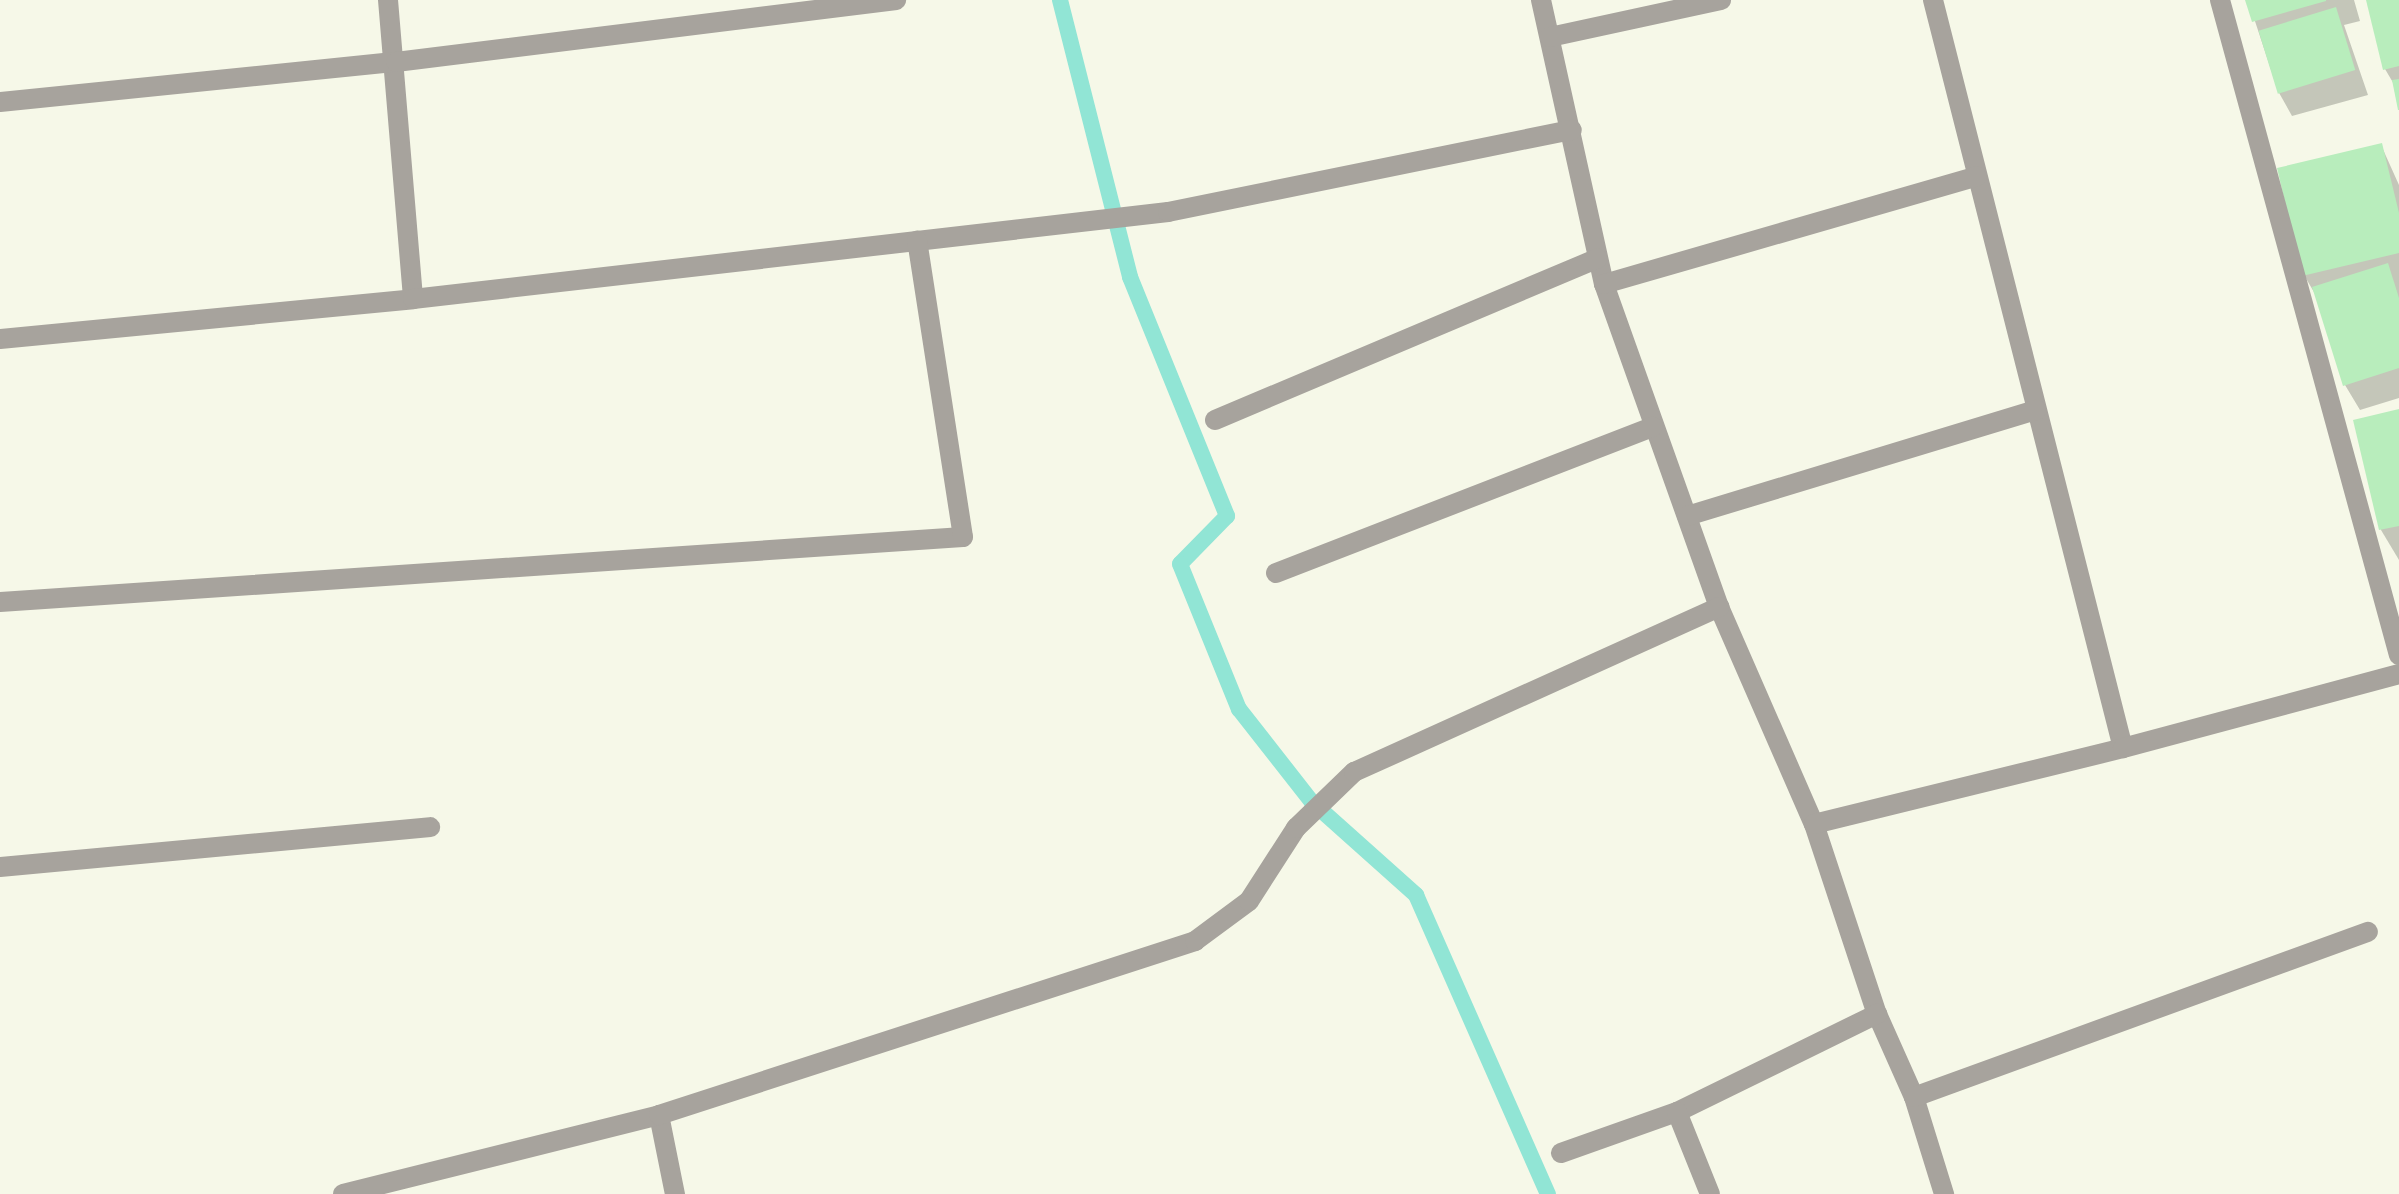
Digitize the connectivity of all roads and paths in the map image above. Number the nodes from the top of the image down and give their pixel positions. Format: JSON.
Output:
{"nodes":[{"id":1,"x":388,"y":0,"type":"edge"},
{"id":2,"x":896,"y":0,"type":"edge"},
{"id":3,"x":1541,"y":0,"type":"edge"},
{"id":4,"x":1721,"y":0,"type":"edge"},
{"id":5,"x":1933,"y":0,"type":"edge"},
{"id":6,"x":2220,"y":0,"type":"edge"},
{"id":7,"x":1550,"y":37,"type":"junction"},
{"id":8,"x":396,"y":62,"type":"junction"},
{"id":9,"x":0,"y":102,"type":"edge"},
{"id":10,"x":1572,"y":130,"type":"junction"},
{"id":11,"x":1977,"y":176,"type":"junction"},
{"id":12,"x":917,"y":241,"type":"junction"},
{"id":13,"x":1597,"y":259,"type":"junction"},
{"id":14,"x":1604,"y":284,"type":"junction"},
{"id":15,"x":413,"y":299,"type":"junction"},
{"id":16,"x":0,"y":339,"type":"edge"},
{"id":17,"x":2036,"y":410,"type":"junction"},
{"id":18,"x":1215,"y":420,"type":"dead end"},
{"id":19,"x":1653,"y":427,"type":"junction"},
{"id":20,"x":1687,"y":516,"type":"junction"},
{"id":21,"x":1276,"y":573,"type":"dead end"},
{"id":22,"x":0,"y":602,"type":"edge"},
{"id":23,"x":1719,"y":607,"type":"junction"},
{"id":24,"x":2399,"y":655,"type":"edge"},
{"id":25,"x":2399,"y":674,"type":"edge"},
{"id":26,"x":2123,"y":748,"type":"junction"},
{"id":27,"x":1814,"y":824,"type":"junction"},
{"id":28,"x":430,"y":827,"type":"dead end"},
{"id":29,"x":0,"y":867,"type":"edge"},
{"id":30,"x":2368,"y":932,"type":"dead end"},
{"id":31,"x":1877,"y":1014,"type":"junction"},
{"id":32,"x":1914,"y":1097,"type":"junction"},
{"id":33,"x":1677,"y":1112,"type":"junction"},
{"id":34,"x":659,"y":1115,"type":"junction"},
{"id":35,"x":1561,"y":1153,"type":"dead end"},
{"id":36,"x":412,"y":1186,"type":"edge"},
{"id":37,"x":343,"y":1194,"type":"edge"},
{"id":38,"x":675,"y":1194,"type":"edge"},
{"id":39,"x":1710,"y":1194,"type":"edge"},
{"id":40,"x":1944,"y":1194,"type":"edge"}],
"edges":[{"from":1,"to":8,"type":"street"},
{"from":2,"to":8,"type":"street"},
{"from":3,"to":7,"type":"street"},
{"from":4,"to":7,"type":"street"},
{"from":5,"to":11,"type":"street"},
{"from":6,"to":24,"type":"street"},
{"from":7,"to":10,"type":"street"},
{"from":8,"to":9,"type":"street"},
{"from":8,"to":15,"type":"street"},
{"from":10,"to":12,"type":"street"},
{"from":10,"to":13,"type":"street"},
{"from":11,"to":14,"type":"street"},
{"from":11,"to":17,"type":"street"},
{"from":12,"to":15,"type":"street"},
{"from":12,"to":22,"type":"street"},
{"from":13,"to":14,"type":"street"},
{"from":13,"to":18,"type":"street"},
{"from":14,"to":19,"type":"street"},
{"from":15,"to":16,"type":"street"},
{"from":17,"to":20,"type":"street"},
{"from":17,"to":26,"type":"street"},
{"from":19,"to":20,"type":"street"},
{"from":19,"to":21,"type":"street"},
{"from":20,"to":23,"type":"street"},
{"from":23,"to":27,"type":"street"},
{"from":23,"to":34,"type":"street"},
{"from":25,"to":26,"type":"street"},
{"from":26,"to":27,"type":"street"},
{"from":27,"to":31,"type":"street"},
{"from":28,"to":29,"type":"street"},
{"from":30,"to":32,"type":"street"},
{"from":31,"to":32,"type":"street"},
{"from":31,"to":33,"type":"street"},
{"from":32,"to":40,"type":"street"},
{"from":33,"to":35,"type":"street"},
{"from":33,"to":39,"type":"street"},
{"from":34,"to":36,"type":"street"},
{"from":34,"to":38,"type":"street"},
{"from":36,"to":37,"type":"street"}]}
